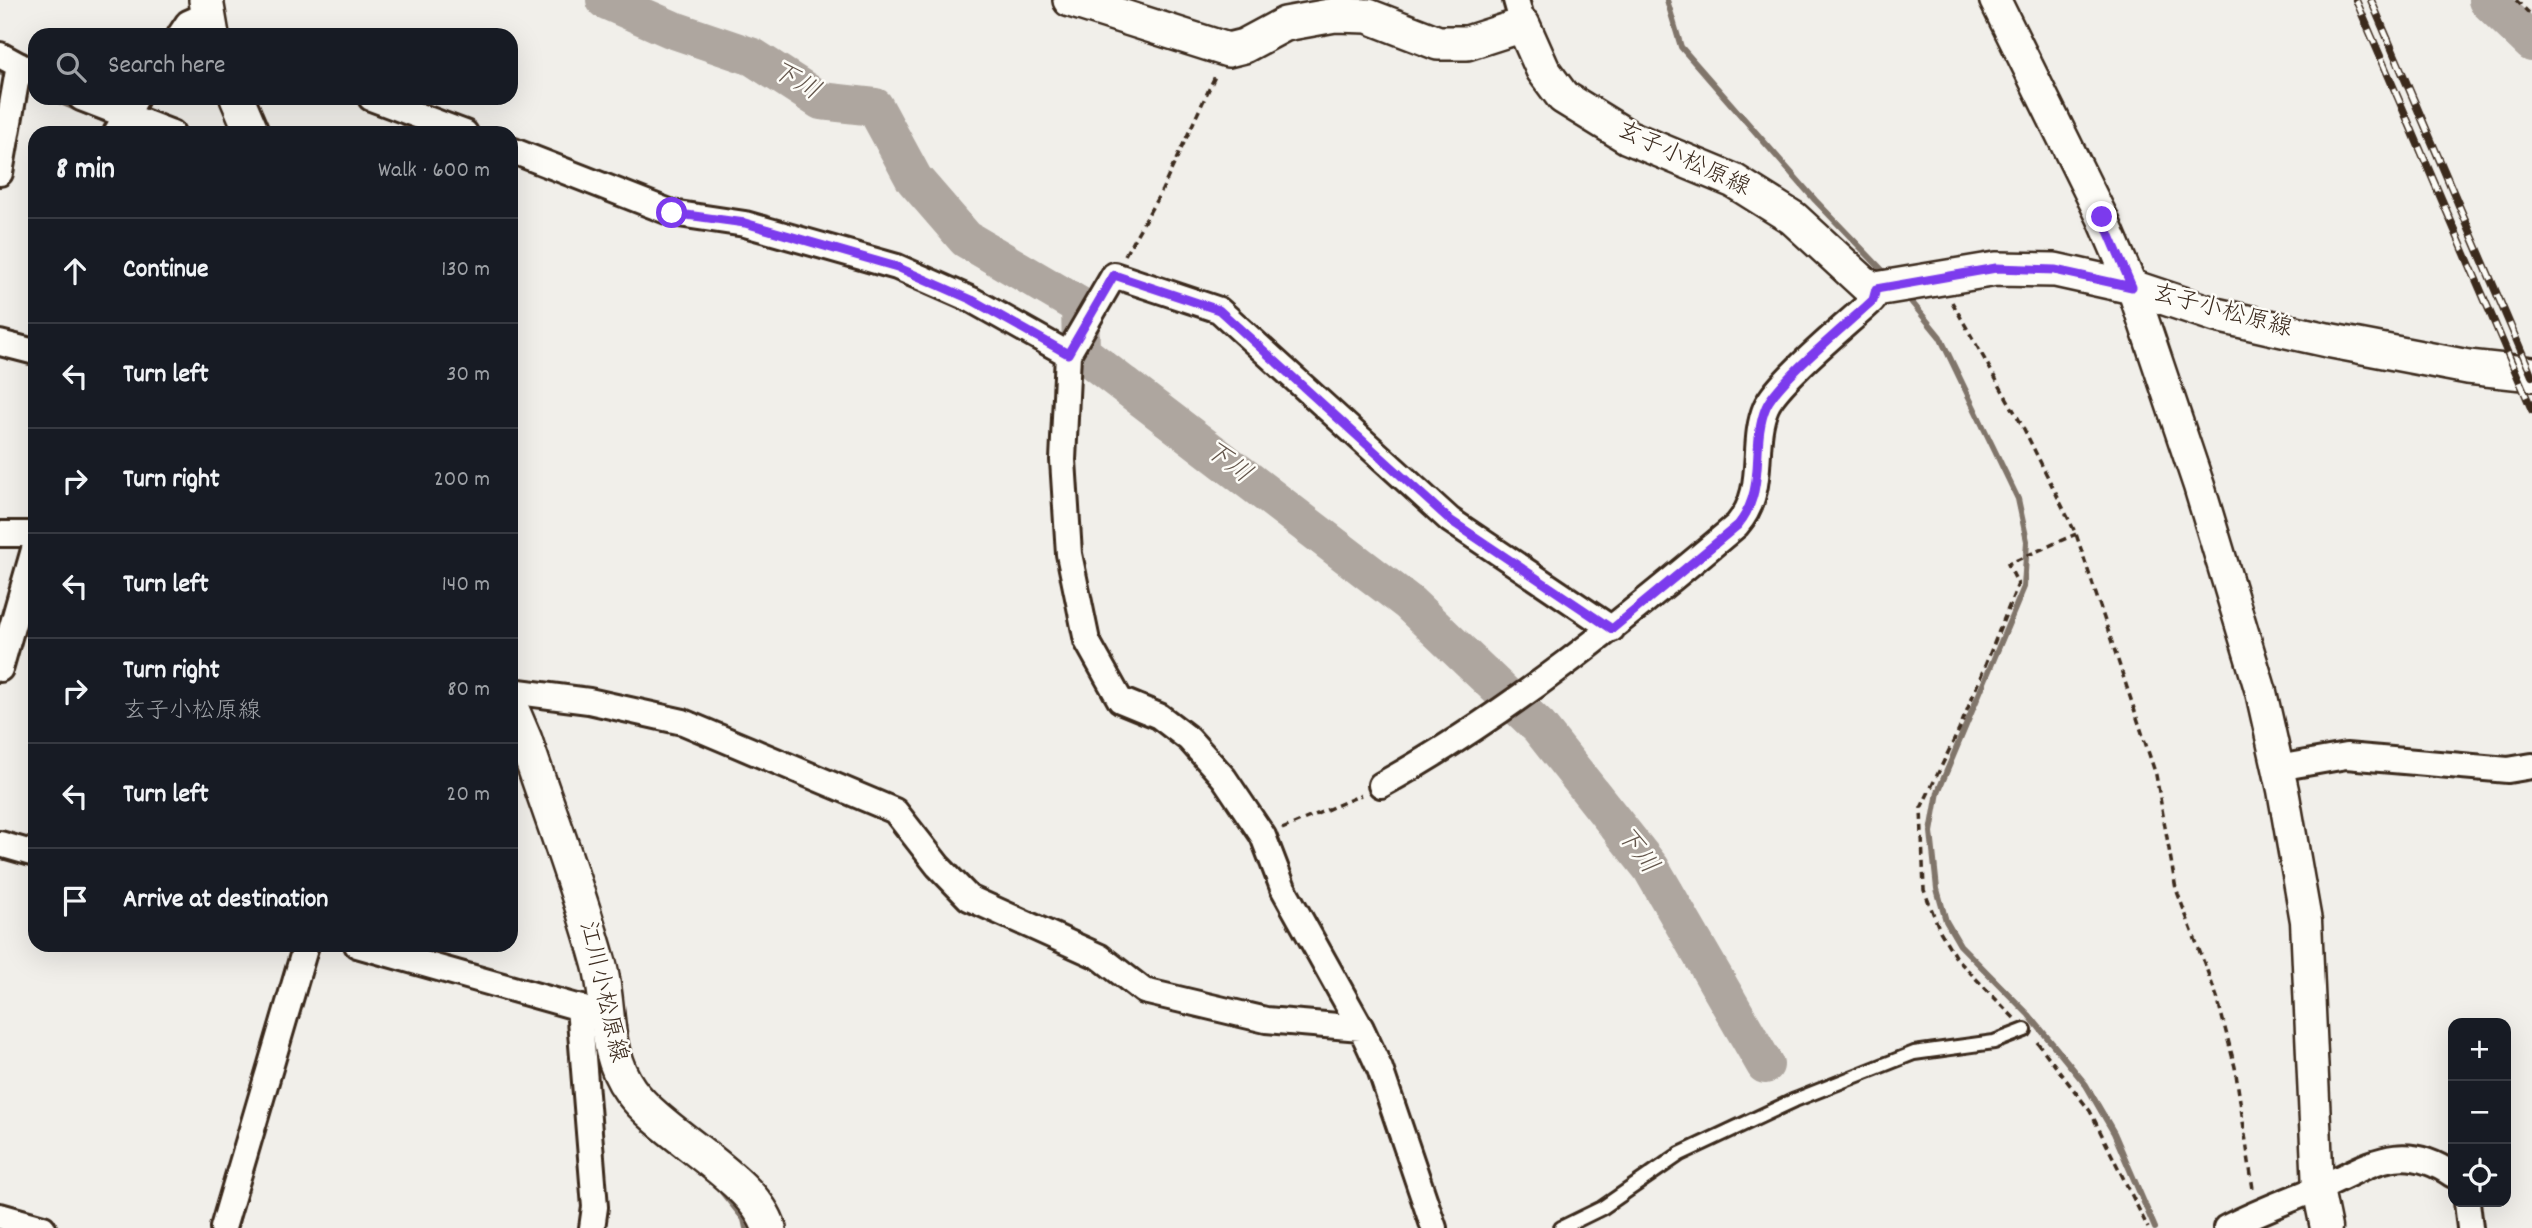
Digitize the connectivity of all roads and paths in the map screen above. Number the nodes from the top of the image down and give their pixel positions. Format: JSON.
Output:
{"nodes":[{"id":1,"x":1070,"y":0,"type":"edge"},
{"id":2,"x":1995,"y":0,"type":"edge"},
{"id":3,"x":2516,"y":0,"type":"edge"},
{"id":4,"x":1520,"y":13,"type":"edge"},
{"id":5,"x":2532,"y":16,"type":"edge"},
{"id":6,"x":208,"y":17,"type":"edge"},
{"id":7,"x":185,"y":28,"type":"edge"},
{"id":8,"x":1228,"y":50,"type":"junction"},
{"id":9,"x":18,"y":65,"type":"edge"},
{"id":10,"x":100,"y":105,"type":"edge"},
{"id":11,"x":240,"y":105,"type":"edge"},
{"id":12,"x":390,"y":105,"type":"edge"},
{"id":13,"x":126,"y":115,"type":"edge"},
{"id":14,"x":154,"y":126,"type":"edge"},
{"id":15,"x":249,"y":126,"type":"edge"},
{"id":16,"x":445,"y":126,"type":"edge"},
{"id":17,"x":518,"y":153,"type":"edge"},
{"id":18,"x":0,"y":173,"type":"edge"},
{"id":19,"x":1114,"y":275,"type":"junction"},
{"id":20,"x":1938,"y":278,"type":"junction"},
{"id":21,"x":2132,"y":287,"type":"junction"},
{"id":22,"x":1876,"y":289,"type":"junction"},
{"id":23,"x":0,"y":344,"type":"edge"},
{"id":24,"x":28,"y":350,"type":"edge"},
{"id":25,"x":1068,"y":354,"type":"junction"},
{"id":26,"x":2532,"y":374,"type":"edge"},
{"id":27,"x":0,"y":534,"type":"edge"},
{"id":28,"x":28,"y":534,"type":"edge"},
{"id":29,"x":2076,"y":534,"type":"junction"},
{"id":30,"x":28,"y":571,"type":"edge"},
{"id":31,"x":1612,"y":629,"type":"junction"},
{"id":32,"x":0,"y":669,"type":"edge"},
{"id":33,"x":518,"y":692,"type":"edge"},
{"id":34,"x":518,"y":742,"type":"edge"},
{"id":35,"x":2532,"y":766,"type":"edge"},
{"id":36,"x":2278,"y":768,"type":"junction"},
{"id":37,"x":1381,"y":785,"type":"joint"},
{"id":38,"x":1264,"y":836,"type":"junction"},
{"id":39,"x":0,"y":844,"type":"edge"},
{"id":40,"x":28,"y":852,"type":"edge"},
{"id":41,"x":304,"y":952,"type":"edge"},
{"id":42,"x":382,"y":952,"type":"edge"},
{"id":43,"x":592,"y":1011,"type":"junction"},
{"id":44,"x":1361,"y":1028,"type":"junction"},
{"id":45,"x":2025,"y":1030,"type":"junction"},
{"id":46,"x":2448,"y":1171,"type":"edge"},
{"id":47,"x":2318,"y":1189,"type":"junction"},
{"id":48,"x":2468,"y":1207,"type":"edge"},
{"id":49,"x":2256,"y":1212,"type":"junction"},
{"id":50,"x":0,"y":1216,"type":"edge"},
{"id":51,"x":43,"y":1228,"type":"edge"},
{"id":52,"x":223,"y":1228,"type":"edge"},
{"id":53,"x":592,"y":1228,"type":"edge"},
{"id":54,"x":769,"y":1228,"type":"edge"},
{"id":55,"x":1434,"y":1228,"type":"edge"},
{"id":56,"x":1561,"y":1228,"type":"edge"},
{"id":57,"x":2148,"y":1228,"type":"edge"},
{"id":58,"x":2226,"y":1228,"type":"edge"},
{"id":59,"x":2326,"y":1228,"type":"edge"},
{"id":60,"x":2470,"y":1228,"type":"edge"}],
"edges":[{"from":1,"to":8,"type":"main road"},
{"from":2,"to":21,"type":"street"},
{"from":3,"to":5,"type":"path"},
{"from":4,"to":8,"type":"main road","name":"玄子小松原線"},
{"from":4,"to":22,"type":"main road","name":"玄子小松原線"},
{"from":6,"to":7,"type":"street"},
{"from":8,"to":19,"type":"path"},
{"from":9,"to":18,"type":"street"},
{"from":10,"to":13,"type":"street"},
{"from":11,"to":15,"type":"main road"},
{"from":12,"to":16,"type":"street"},
{"from":13,"to":14,"type":"street"},
{"from":17,"to":25,"type":"street"},
{"from":19,"to":25,"type":"street"},
{"from":19,"to":31,"type":"street"},
{"from":20,"to":21,"type":"main road","name":"玄子小松原線"},
{"from":20,"to":22,"type":"main road","name":"玄子小松原線"},
{"from":20,"to":29,"type":"path"},
{"from":21,"to":26,"type":"main road","name":"玄子小松原線"},
{"from":21,"to":36,"type":"street"},
{"from":22,"to":31,"type":"street"},
{"from":23,"to":24,"type":"street"},
{"from":25,"to":38,"type":"street"},
{"from":27,"to":28,"type":"street"},
{"from":29,"to":45,"type":"path"},
{"from":29,"to":49,"type":"path"},
{"from":30,"to":32,"type":"street"},
{"from":31,"to":37,"type":"street"},
{"from":33,"to":44,"type":"street"},
{"from":34,"to":43,"type":"main road","name":"江川小松原線"},
{"from":35,"to":36,"type":"street"},
{"from":36,"to":47,"type":"street"},
{"from":37,"to":38,"type":"path"},
{"from":38,"to":44,"type":"street"},
{"from":39,"to":40,"type":"street"},
{"from":41,"to":52,"type":"street"},
{"from":42,"to":43,"type":"street"},
{"from":43,"to":53,"type":"street"},
{"from":43,"to":54,"type":"main road","name":"江川小松原線"},
{"from":44,"to":55,"type":"street"},
{"from":45,"to":56,"type":"lane"},
{"from":45,"to":57,"type":"path"},
{"from":46,"to":47,"type":"street"},
{"from":47,"to":49,"type":"street"},
{"from":47,"to":59,"type":"street"},
{"from":48,"to":60,"type":"street"},
{"from":49,"to":58,"type":"street"},
{"from":50,"to":51,"type":"street"}]}
